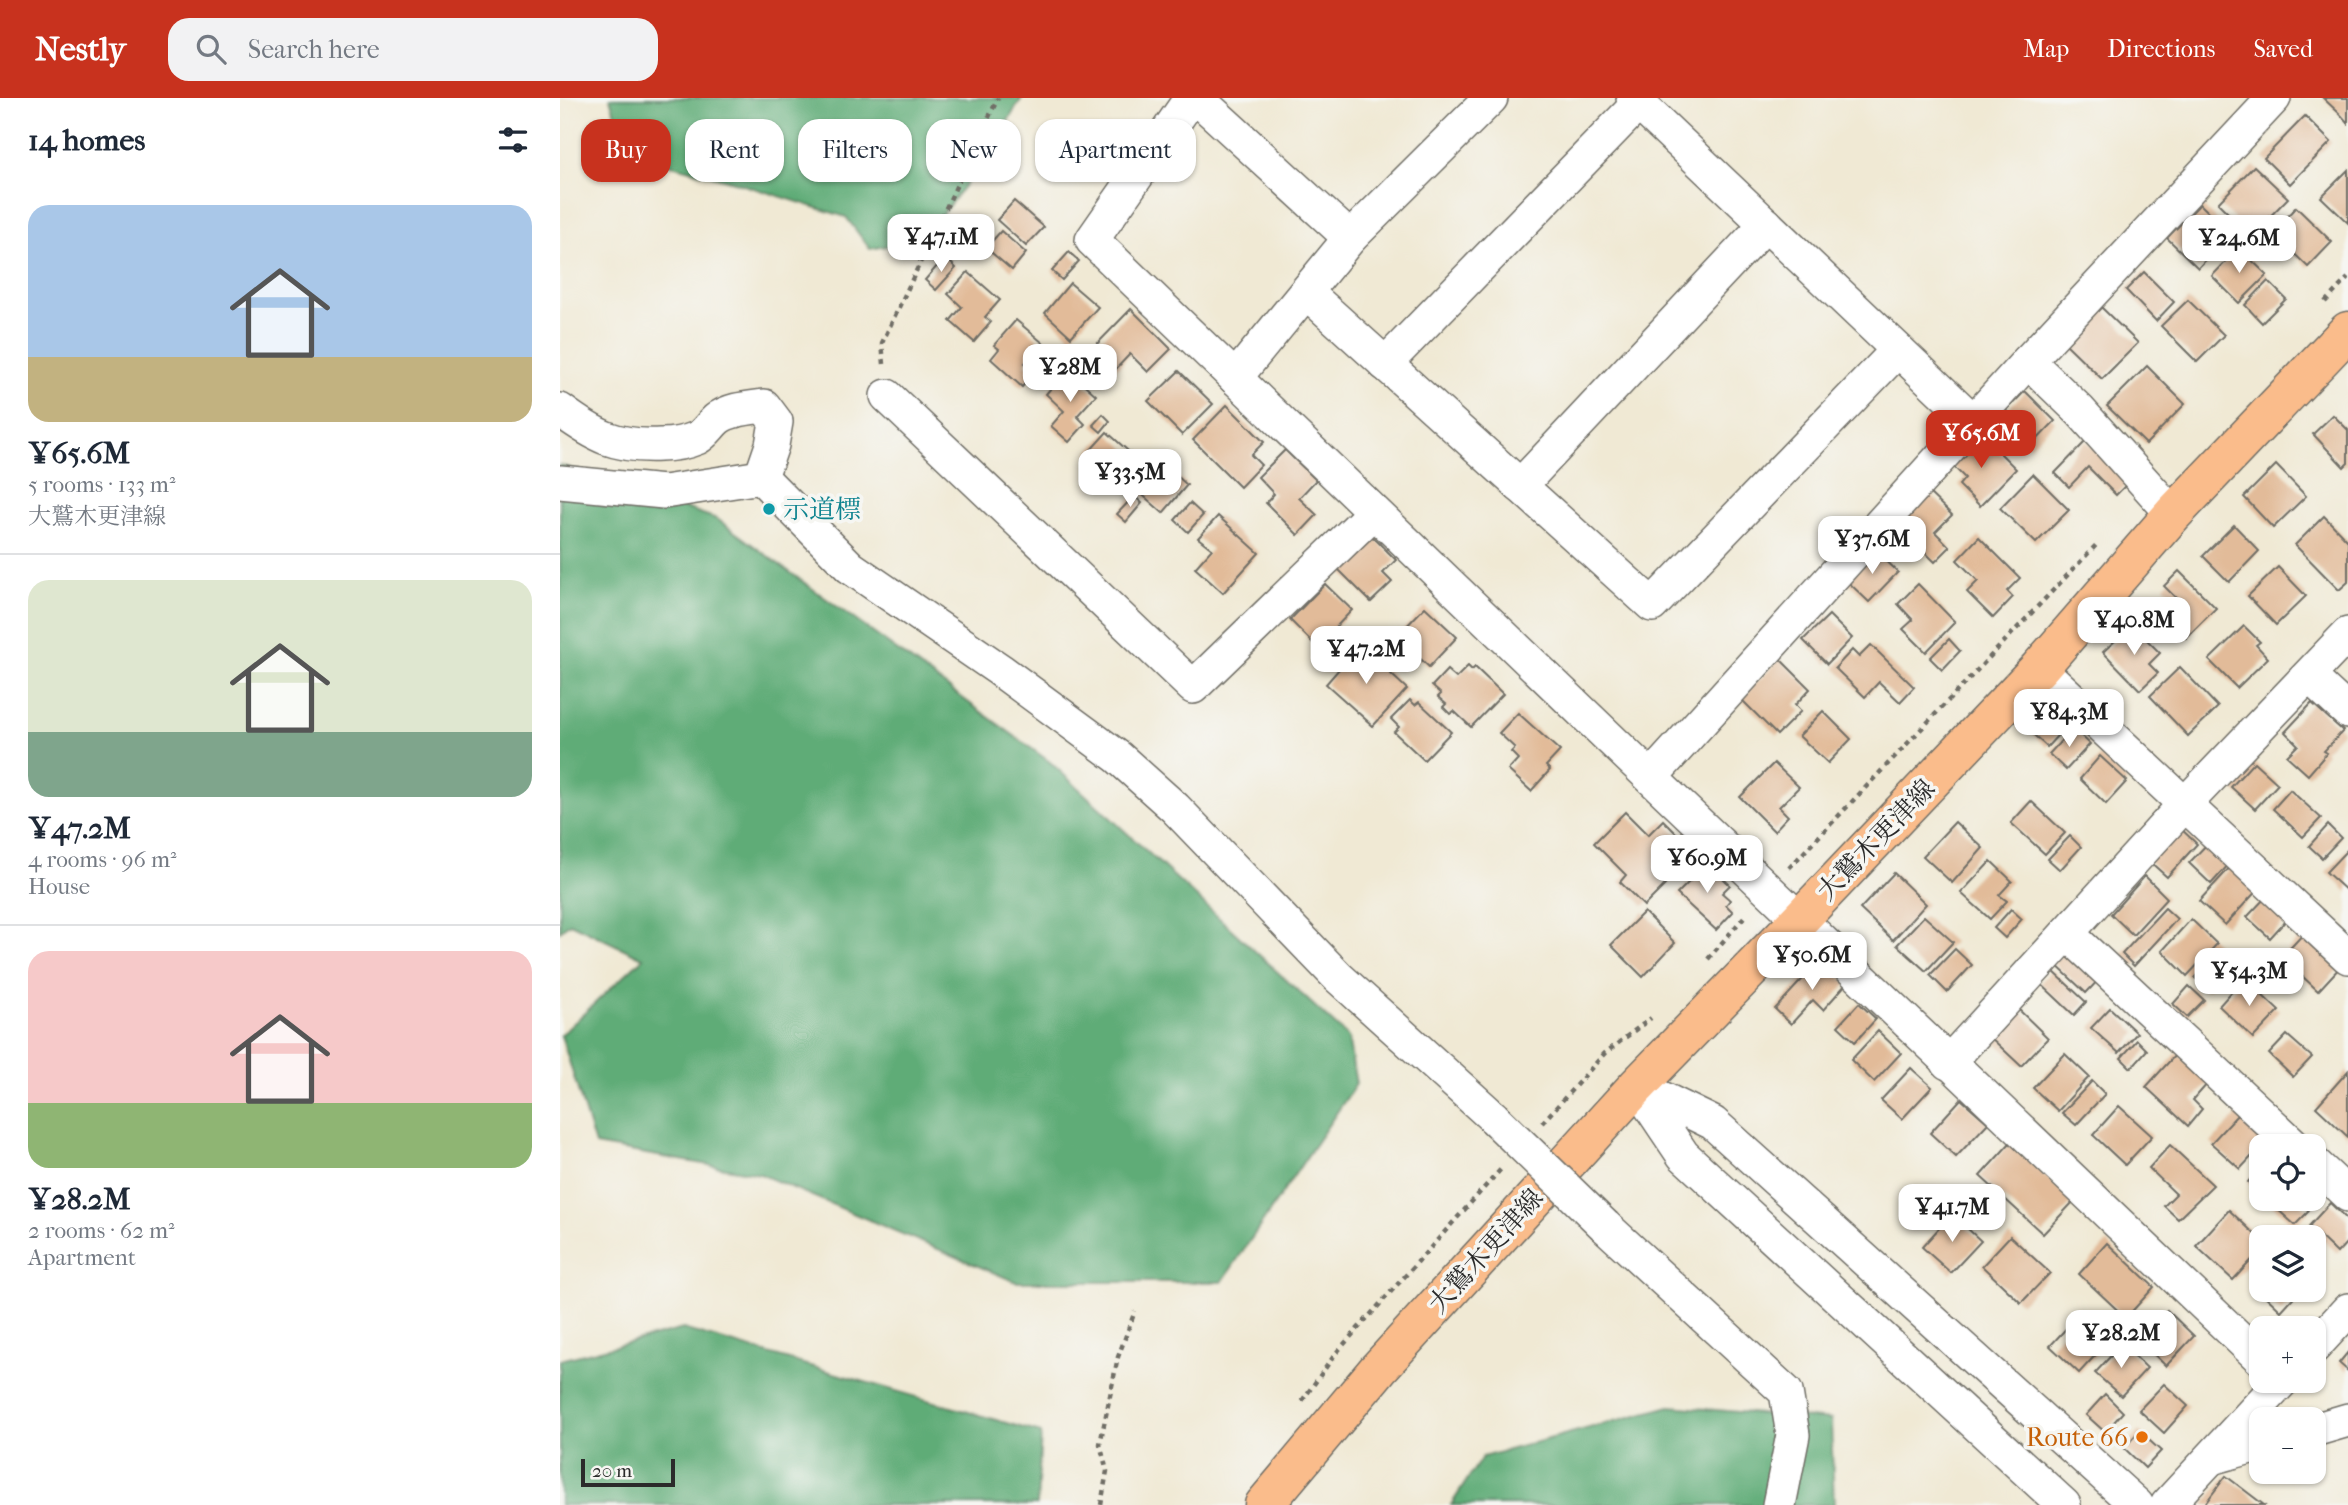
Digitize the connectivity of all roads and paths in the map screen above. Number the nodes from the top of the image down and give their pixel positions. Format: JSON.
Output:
{"nodes":[{"id":1,"x":998,"y":98,"type":"edge"},
{"id":2,"x":1191,"y":98,"type":"edge"},
{"id":3,"x":1197,"y":98,"type":"edge"},
{"id":4,"x":2274,"y":98,"type":"edge"},
{"id":5,"x":1636,"y":101,"type":"edge"},
{"id":6,"x":1472,"y":104,"type":"edge"},
{"id":7,"x":1766,"y":224,"type":"junction"},
{"id":8,"x":1350,"y":238,"type":"junction"},
{"id":9,"x":1306,"y":292,"type":"junction"},
{"id":10,"x":2348,"y":331,"type":"edge"},
{"id":11,"x":1899,"y":350,"type":"junction"},
{"id":12,"x":2028,"y":361,"type":"junction"},
{"id":13,"x":1385,"y":364,"type":"junction"},
{"id":14,"x":1235,"y":378,"type":"junction"},
{"id":15,"x":887,"y":396,"type":"joint"},
{"id":16,"x":560,"y":410,"type":"edge"},
{"id":17,"x":1974,"y":422,"type":"junction"},
{"id":18,"x":761,"y":477,"type":"junction"},
{"id":19,"x":560,"y":482,"type":"edge"},
{"id":20,"x":1520,"y":486,"type":"junction"},
{"id":21,"x":1374,"y":512,"type":"junction"},
{"id":22,"x":2173,"y":514,"type":"junction"},
{"id":23,"x":2104,"y":536,"type":"dead end"},
{"id":24,"x":2348,"y":634,"type":"edge"},
{"id":25,"x":2039,"y":668,"type":"junction"},
{"id":26,"x":2309,"y":676,"type":"junction"},
{"id":27,"x":2348,"y":712,"type":"edge"},
{"id":28,"x":1651,"y":777,"type":"junction"},
{"id":29,"x":2185,"y":804,"type":"junction"},
{"id":30,"x":1788,"y":868,"type":"dead end"},
{"id":31,"x":1798,"y":921,"type":"junction"},
{"id":32,"x":2067,"y":933,"type":"junction"},
{"id":33,"x":2348,"y":957,"type":"edge"},
{"id":34,"x":1660,"y":1011,"type":"dead end"},
{"id":35,"x":1948,"y":1063,"type":"junction"},
{"id":36,"x":1637,"y":1086,"type":"junction"},
{"id":37,"x":1540,"y":1126,"type":"dead end"},
{"id":38,"x":2282,"y":1134,"type":"edge"},
{"id":39,"x":1503,"y":1167,"type":"dead end"},
{"id":40,"x":2326,"y":1174,"type":"edge"},
{"id":41,"x":2348,"y":1195,"type":"edge"},
{"id":42,"x":2348,"y":1310,"type":"edge"},
{"id":43,"x":1135,"y":1311,"type":"dead end"},
{"id":44,"x":2326,"y":1334,"type":"edge"},
{"id":45,"x":2249,"y":1348,"type":"edge"},
{"id":46,"x":2271,"y":1393,"type":"edge"},
{"id":47,"x":1297,"y":1408,"type":"dead end"},
{"id":48,"x":2348,"y":1420,"type":"edge"},
{"id":49,"x":2326,"y":1426,"type":"edge"},
{"id":50,"x":2249,"y":1447,"type":"edge"},
{"id":51,"x":2211,"y":1458,"type":"junction"},
{"id":52,"x":1101,"y":1505,"type":"edge"},
{"id":53,"x":1264,"y":1505,"type":"edge"},
{"id":54,"x":1779,"y":1505,"type":"edge"},
{"id":55,"x":2064,"y":1505,"type":"edge"},
{"id":56,"x":2137,"y":1505,"type":"edge"},
{"id":57,"x":2167,"y":1505,"type":"edge"}],
"edges":[{"from":1,"to":15,"type":"path"},
{"from":2,"to":14,"type":"street"},
{"from":3,"to":8,"type":"street"},
{"from":4,"to":12,"type":"street"},
{"from":5,"to":7,"type":"street"},
{"from":5,"to":13,"type":"street"},
{"from":6,"to":8,"type":"street"},
{"from":7,"to":11,"type":"street"},
{"from":7,"to":20,"type":"street"},
{"from":8,"to":9,"type":"street"},
{"from":9,"to":13,"type":"street"},
{"from":9,"to":14,"type":"street"},
{"from":10,"to":22,"type":"main road","name":"大鷲木更津線"},
{"from":11,"to":17,"type":"street"},
{"from":11,"to":20,"type":"street"},
{"from":12,"to":17,"type":"street"},
{"from":12,"to":22,"type":"street"},
{"from":13,"to":20,"type":"street"},
{"from":14,"to":21,"type":"street"},
{"from":15,"to":21,"type":"street"},
{"from":16,"to":18,"type":"street"},
{"from":17,"to":28,"type":"street"},
{"from":18,"to":19,"type":"street"},
{"from":18,"to":54,"type":"street","bridge":true},
{"from":21,"to":28,"type":"street"},
{"from":22,"to":25,"type":"main road","name":"大鷲木更津線"},
{"from":23,"to":30,"type":"path"},
{"from":24,"to":26,"type":"street"},
{"from":25,"to":29,"type":"street"},
{"from":25,"to":31,"type":"main road","name":"大鷲木更津線"},
{"from":26,"to":27,"type":"street"},
{"from":26,"to":29,"type":"street"},
{"from":28,"to":31,"type":"street"},
{"from":29,"to":32,"type":"street"},
{"from":29,"to":33,"type":"street"},
{"from":31,"to":35,"type":"street"},
{"from":31,"to":36,"type":"main road","name":"大鷲木更津線"},
{"from":32,"to":35,"type":"street"},
{"from":32,"to":38,"type":"street"},
{"from":34,"to":37,"type":"path"},
{"from":35,"to":45,"type":"street"},
{"from":36,"to":53,"type":"main road","name":"大鷲木更津線"},
{"from":36,"to":55,"type":"street"},
{"from":36,"to":56,"type":"street"},
{"from":39,"to":47,"type":"path"},
{"from":40,"to":41,"type":"street"},
{"from":42,"to":44,"type":"street"},
{"from":43,"to":52,"type":"path"},
{"from":46,"to":51,"type":"street"},
{"from":48,"to":49,"type":"street"},
{"from":50,"to":51,"type":"street"},
{"from":51,"to":57,"type":"street"}]}
